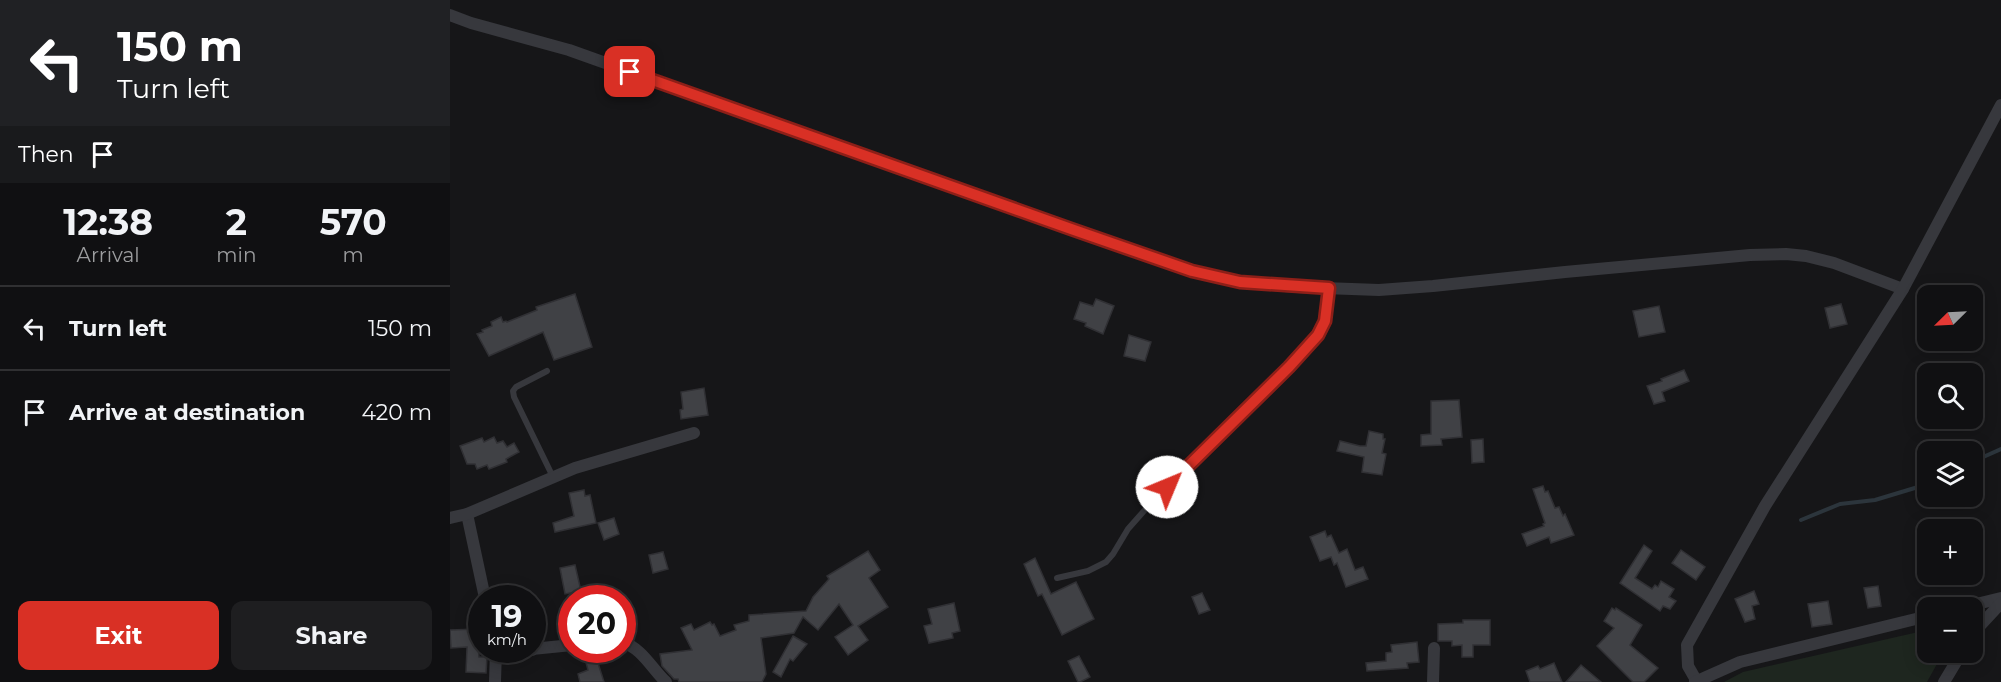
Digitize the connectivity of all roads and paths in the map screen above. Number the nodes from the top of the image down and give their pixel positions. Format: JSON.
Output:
{"nodes":[{"id":1,"x":450,"y":15,"type":"edge"},
{"id":2,"x":2001,"y":105,"type":"edge"},
{"id":3,"x":1329,"y":288,"type":"junction"},
{"id":4,"x":1903,"y":289,"type":"junction"},
{"id":5,"x":547,"y":371,"type":"dead end"},
{"id":6,"x":694,"y":433,"type":"dead end"},
{"id":7,"x":553,"y":477,"type":"junction"},
{"id":8,"x":468,"y":514,"type":"junction"},
{"id":9,"x":450,"y":518,"type":"edge"},
{"id":10,"x":1057,"y":578,"type":"dead end"},
{"id":11,"x":483,"y":585,"type":"edge"},
{"id":12,"x":2001,"y":601,"type":"edge"},
{"id":13,"x":1983,"y":604,"type":"edge"},
{"id":14,"x":1917,"y":619,"type":"edge"},
{"id":15,"x":1983,"y":620,"type":"edge"},
{"id":16,"x":1434,"y":648,"type":"dead end"},
{"id":17,"x":636,"y":650,"type":"edge"},
{"id":18,"x":496,"y":663,"type":"edge"},
{"id":19,"x":1955,"y":663,"type":"edge"},
{"id":20,"x":1696,"y":681,"type":"edge"},
{"id":21,"x":495,"y":682,"type":"edge"},
{"id":22,"x":666,"y":682,"type":"edge"},
{"id":23,"x":1433,"y":682,"type":"edge"},
{"id":24,"x":1944,"y":682,"type":"edge"}],
"edges":[{"from":1,"to":3,"type":"street"},
{"from":2,"to":4,"type":"street"},
{"from":3,"to":4,"type":"street"},
{"from":3,"to":10,"type":"lane"},
{"from":4,"to":20,"type":"street"},
{"from":5,"to":7,"type":"lane"},
{"from":6,"to":7,"type":"street"},
{"from":7,"to":8,"type":"street"},
{"from":8,"to":9,"type":"street"},
{"from":8,"to":11,"type":"street"},
{"from":12,"to":13,"type":"street"},
{"from":12,"to":15,"type":"street"},
{"from":14,"to":20,"type":"street"},
{"from":16,"to":23,"type":"street"},
{"from":17,"to":22,"type":"street"},
{"from":18,"to":21,"type":"street"},
{"from":19,"to":24,"type":"street"}]}
